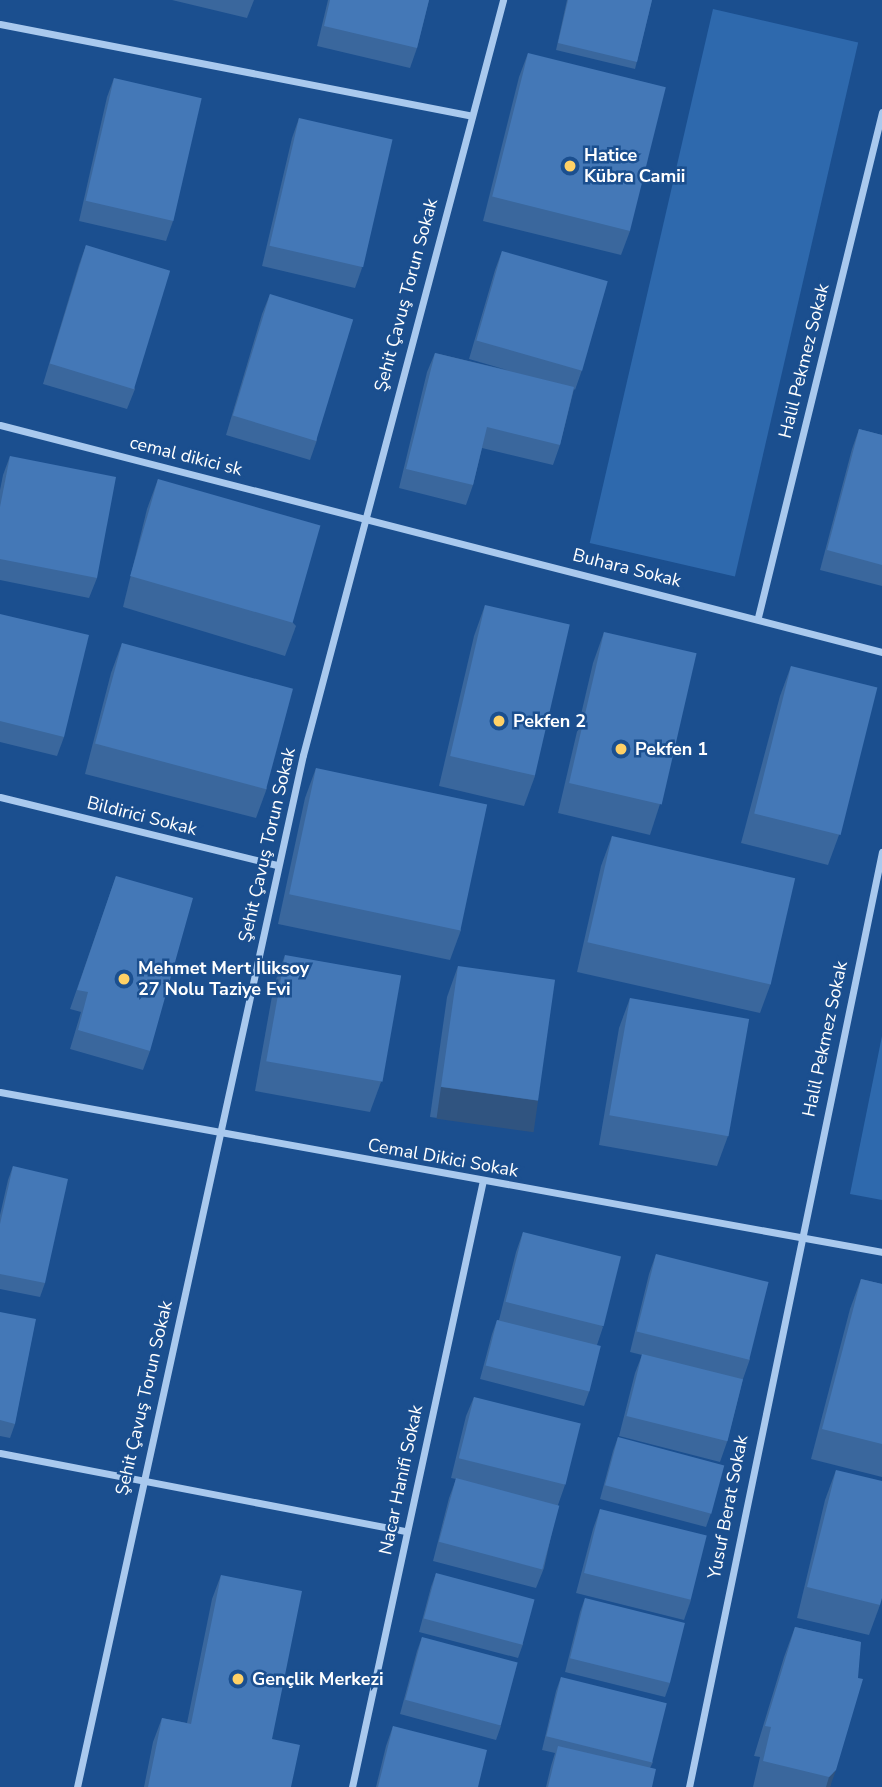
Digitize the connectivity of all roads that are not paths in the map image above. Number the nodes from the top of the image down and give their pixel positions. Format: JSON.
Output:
{"nodes":[{"id":1,"x":503,"y":0,"type":"edge"},
{"id":2,"x":0,"y":24,"type":"edge"},
{"id":3,"x":882,"y":112,"type":"edge"},
{"id":4,"x":469,"y":115,"type":"junction"},
{"id":5,"x":0,"y":425,"type":"edge"},
{"id":6,"x":363,"y":519,"type":"junction"},
{"id":7,"x":758,"y":617,"type":"junction"},
{"id":8,"x":882,"y":652,"type":"edge"},
{"id":9,"x":0,"y":797,"type":"edge"},
{"id":10,"x":882,"y":852,"type":"edge"},
{"id":11,"x":277,"y":865,"type":"junction"},
{"id":12,"x":0,"y":1092,"type":"edge"},
{"id":13,"x":219,"y":1136,"type":"junction"},
{"id":14,"x":483,"y":1180,"type":"junction"},
{"id":15,"x":799,"y":1233,"type":"junction"},
{"id":16,"x":882,"y":1252,"type":"edge"},
{"id":17,"x":0,"y":1452,"type":"edge"},
{"id":18,"x":141,"y":1480,"type":"junction"},
{"id":19,"x":406,"y":1531,"type":"junction"},
{"id":20,"x":77,"y":1787,"type":"edge"},
{"id":21,"x":352,"y":1787,"type":"edge"},
{"id":22,"x":689,"y":1787,"type":"edge"}],
"edges":[{"from":1,"to":4,"type":"street","name":"Şehit Çavuş Torun Sokak"},
{"from":2,"to":4,"type":"street"},
{"from":3,"to":7,"type":"street","name":"Halil Pekmez Sokak"},
{"from":4,"to":6,"type":"street","name":"Şehit Çavuş Torun Sokak"},
{"from":5,"to":6,"type":"street","name":"cemal dikici sk"},
{"from":6,"to":7,"type":"street","name":"Buhara Sokak"},
{"from":6,"to":11,"type":"street","name":"Şehit Çavuş Torun Sokak"},
{"from":7,"to":8,"type":"street","name":"Buhara Sokak"},
{"from":9,"to":11,"type":"street","name":"Bildirici Sokak"},
{"from":10,"to":15,"type":"street","name":"Halil Pekmez Sokak"},
{"from":11,"to":13,"type":"street","name":"Şehit Çavuş Torun Sokak"},
{"from":12,"to":13,"type":"street","name":"Cemal Dikici Sokak"},
{"from":13,"to":14,"type":"street","name":"Cemal Dikici Sokak"},
{"from":13,"to":18,"type":"street","name":"Şehit Çavuş Torun Sokak"},
{"from":14,"to":15,"type":"street","name":"Cemal Dikici Sokak"},
{"from":14,"to":19,"type":"street","name":"Nacar Hanifi Sokak"},
{"from":15,"to":16,"type":"street","name":"Cemal Dikici Sokak"},
{"from":15,"to":22,"type":"street","name":"Yusuf Berat Sokak"},
{"from":17,"to":18,"type":"street"},
{"from":18,"to":19,"type":"street"},
{"from":18,"to":20,"type":"street","name":"Şehit Çavuş Torun Sokak"},
{"from":19,"to":21,"type":"street","name":"Nacar Hanifi Sokak"}]}
